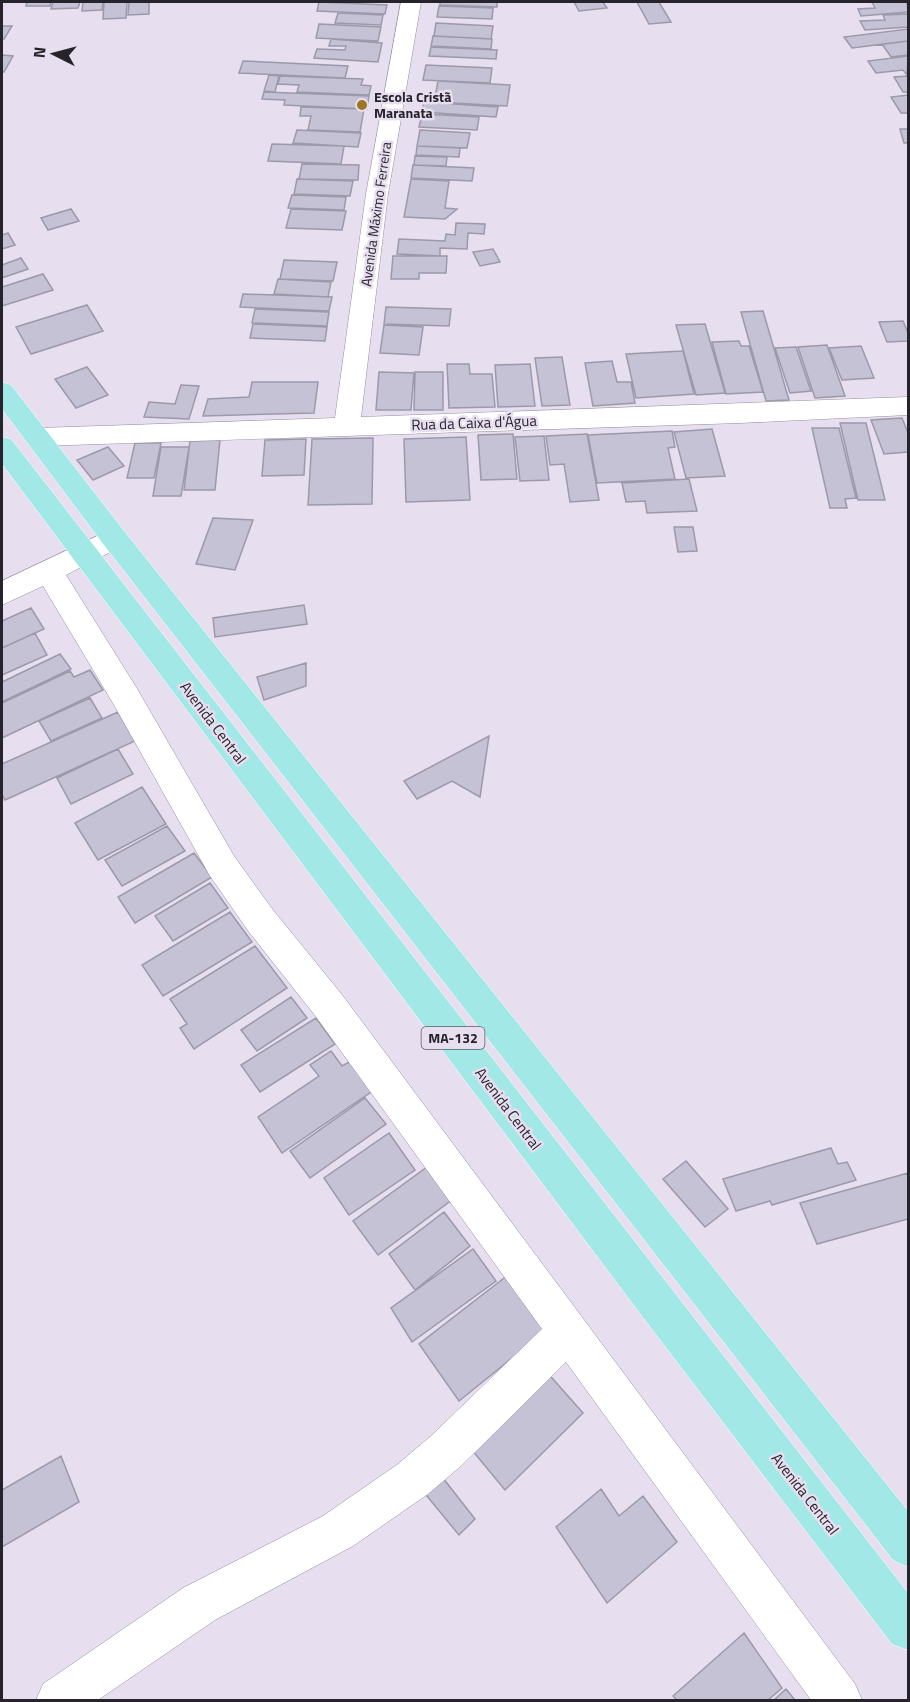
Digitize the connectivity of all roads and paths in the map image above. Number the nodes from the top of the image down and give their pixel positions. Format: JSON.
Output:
{"nodes":[{"id":1,"x":411,"y":2,"type":"edge"},
{"id":2,"x":2,"y":391,"type":"edge"},
{"id":3,"x":909,"y":406,"type":"edge"},
{"id":4,"x":347,"y":426,"type":"junction"},
{"id":5,"x":39,"y":437,"type":"junction"},
{"id":6,"x":2,"y":446,"type":"edge"},
{"id":7,"x":114,"y":538,"type":"junction"},
{"id":8,"x":82,"y":553,"type":"junction"},
{"id":9,"x":48,"y":570,"type":"junction"},
{"id":10,"x":2,"y":594,"type":"edge"},
{"id":11,"x":568,"y":1332,"type":"junction"},
{"id":12,"x":909,"y":1545,"type":"edge"},
{"id":13,"x":909,"y":1628,"type":"edge"},
{"id":14,"x":58,"y":1701,"type":"edge"},
{"id":15,"x":838,"y":1701,"type":"edge"}],
"edges":[{"from":1,"to":4,"type":"street","name":"Avenida Máximo Ferreira"},
{"from":2,"to":5,"type":"main road","number":"MA-132"},
{"from":3,"to":4,"type":"street","name":"Rua da Caixa d'Água"},
{"from":4,"to":5,"type":"street","name":"Rua da Caixa d'Água"},
{"from":5,"to":7,"type":"main road","number":"MA-132"},
{"from":6,"to":8,"type":"main road","name":"Avenida Central","number":"MA-132"},
{"from":7,"to":8,"type":"street"},
{"from":7,"to":12,"type":"main road","number":"MA-132"},
{"from":8,"to":9,"type":"street"},
{"from":8,"to":13,"type":"main road","name":"Avenida Central","number":"MA-132"},
{"from":9,"to":10,"type":"street"},
{"from":9,"to":11,"type":"street"},
{"from":11,"to":14,"type":"street"},
{"from":11,"to":15,"type":"street"}]}
